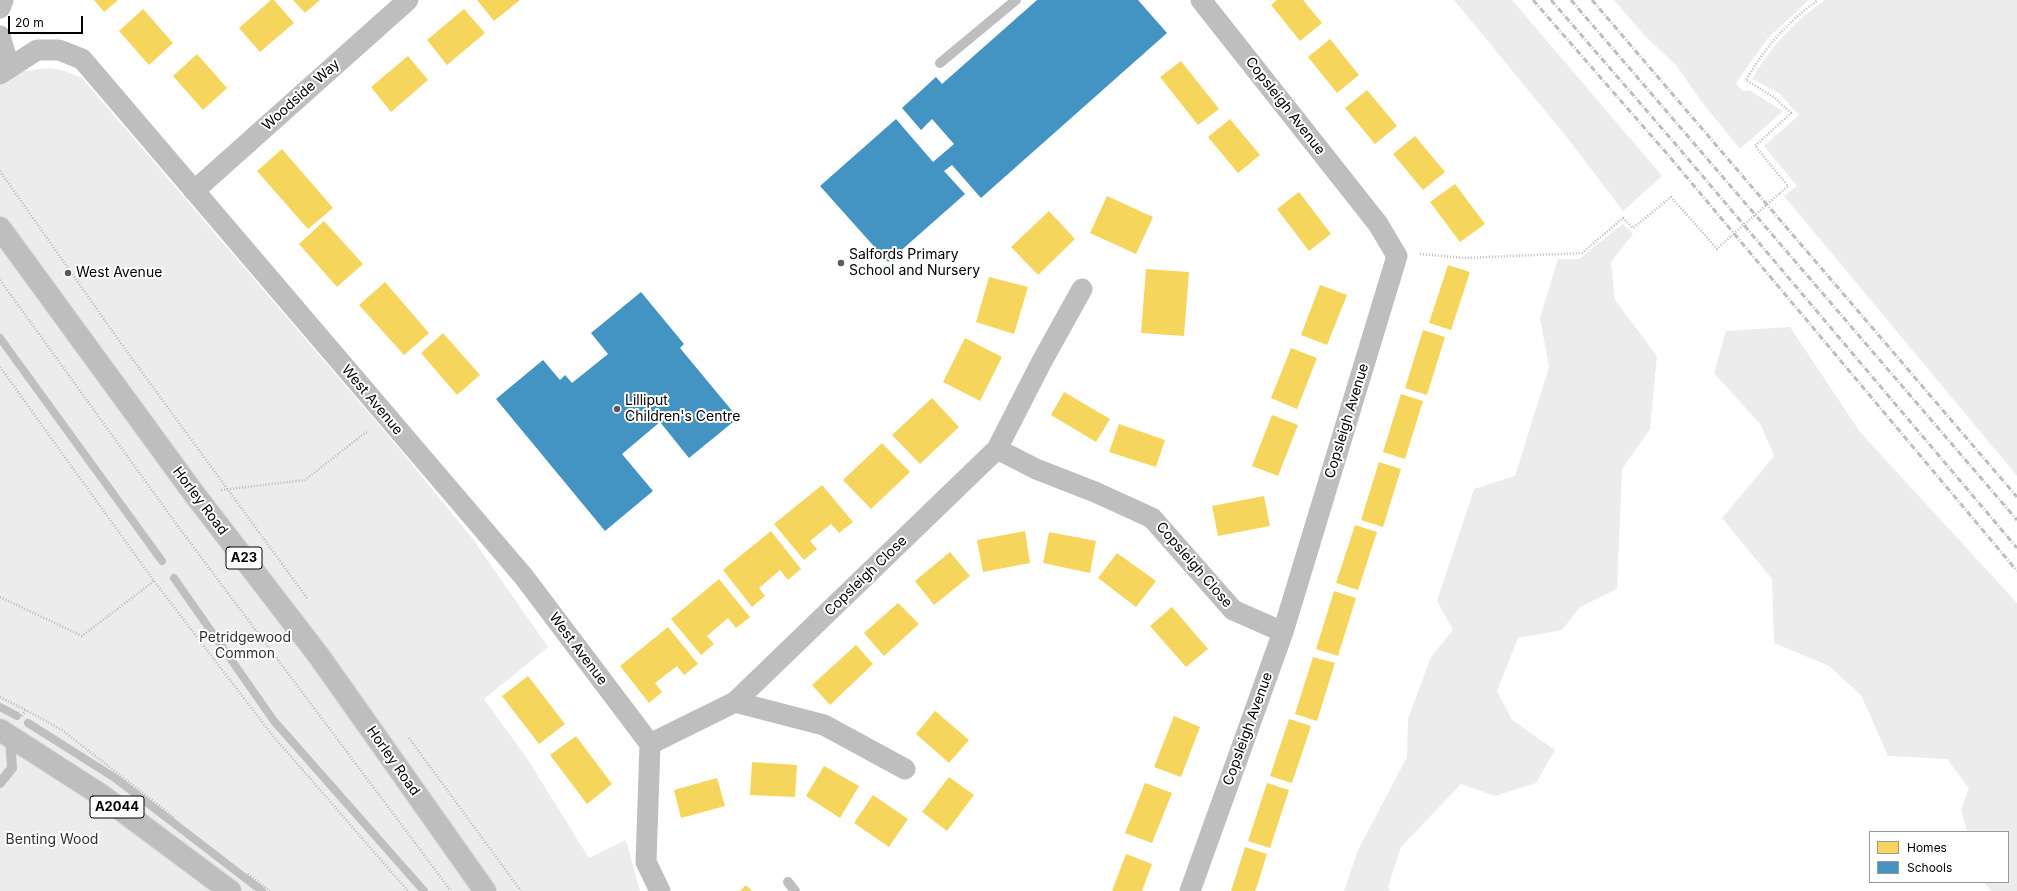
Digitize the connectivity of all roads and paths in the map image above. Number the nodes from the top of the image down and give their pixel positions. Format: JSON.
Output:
{"nodes":[{"id":1,"x":3,"y":0,"type":"edge"},
{"id":2,"x":408,"y":0,"type":"edge"},
{"id":3,"x":1016,"y":0,"type":"edge"},
{"id":4,"x":1201,"y":0,"type":"edge"},
{"id":5,"x":1818,"y":0,"type":"edge"},
{"id":6,"x":0,"y":8,"type":"edge"},
{"id":7,"x":0,"y":36,"type":"edge"},
{"id":8,"x":940,"y":63,"type":"dead end"},
{"id":9,"x":5,"y":71,"type":"edge"},
{"id":10,"x":0,"y":172,"type":"edge"},
{"id":11,"x":194,"y":191,"type":"junction"},
{"id":12,"x":0,"y":228,"type":"edge"},
{"id":13,"x":1397,"y":256,"type":"junction"},
{"id":14,"x":0,"y":280,"type":"edge"},
{"id":15,"x":1082,"y":289,"type":"dead end"},
{"id":16,"x":0,"y":367,"type":"edge"},
{"id":17,"x":390,"y":422,"type":"junction"},
{"id":18,"x":996,"y":449,"type":"junction"},
{"id":19,"x":228,"y":489,"type":"junction"},
{"id":20,"x":195,"y":495,"type":"junction"},
{"id":21,"x":154,"y":581,"type":"junction"},
{"id":22,"x":0,"y":597,"type":"edge"},
{"id":23,"x":312,"y":605,"type":"dead end"},
{"id":24,"x":1283,"y":632,"type":"junction"},
{"id":25,"x":0,"y":697,"type":"edge"},
{"id":26,"x":736,"y":702,"type":"junction"},
{"id":27,"x":26,"y":710,"type":"dead end"},
{"id":28,"x":5,"y":733,"type":"edge"},
{"id":29,"x":405,"y":733,"type":"dead end"},
{"id":30,"x":650,"y":744,"type":"junction"},
{"id":31,"x":905,"y":770,"type":"dead end"},
{"id":32,"x":0,"y":783,"type":"edge"},
{"id":33,"x":788,"y":882,"type":"dead end"},
{"id":34,"x":230,"y":891,"type":"edge"},
{"id":35,"x":408,"y":891,"type":"edge"},
{"id":36,"x":451,"y":891,"type":"edge"},
{"id":37,"x":485,"y":891,"type":"edge"},
{"id":38,"x":521,"y":891,"type":"edge"},
{"id":39,"x":660,"y":891,"type":"edge"},
{"id":40,"x":795,"y":891,"type":"edge"},
{"id":41,"x":1190,"y":891,"type":"edge"}],
"edges":[{"from":1,"to":6,"type":"street"},
{"from":2,"to":11,"type":"street","name":"Woodside Way"},
{"from":3,"to":8,"type":"lane"},
{"from":4,"to":13,"type":"street","name":"Copsleigh Avenue"},
{"from":5,"to":13,"type":"path","bridge":true},
{"from":7,"to":9,"type":"street"},
{"from":9,"to":11,"type":"street","name":"West Avenue"},
{"from":10,"to":19,"type":"path"},
{"from":11,"to":17,"type":"street","name":"West Avenue"},
{"from":12,"to":20,"type":"main road","name":"Horley Road","number":"A23"},
{"from":13,"to":24,"type":"street","name":"Copsleigh Avenue"},
{"from":14,"to":36,"type":"path"},
{"from":15,"to":18,"type":"street","name":"Copsleigh Close"},
{"from":16,"to":21,"type":"path"},
{"from":17,"to":19,"type":"path"},
{"from":17,"to":30,"type":"street","name":"West Avenue"},
{"from":18,"to":24,"type":"street","name":"Copsleigh Close"},
{"from":18,"to":26,"type":"street","name":"Copsleigh Close"},
{"from":19,"to":20,"type":"path"},
{"from":19,"to":23,"type":"path"},
{"from":20,"to":37,"type":"main road","name":"Horley Road","number":"A23"},
{"from":21,"to":22,"type":"path"},
{"from":21,"to":35,"type":"path"},
{"from":24,"to":41,"type":"street","name":"Copsleigh Avenue"},
{"from":25,"to":27,"type":"path"},
{"from":26,"to":30,"type":"street","name":"Copsleigh Close"},
{"from":26,"to":31,"type":"street"},
{"from":28,"to":32,"type":"lane"},
{"from":28,"to":34,"type":"main road","number":"A2044"},
{"from":29,"to":38,"type":"path"},
{"from":30,"to":39,"type":"street"},
{"from":33,"to":40,"type":"lane"}]}
